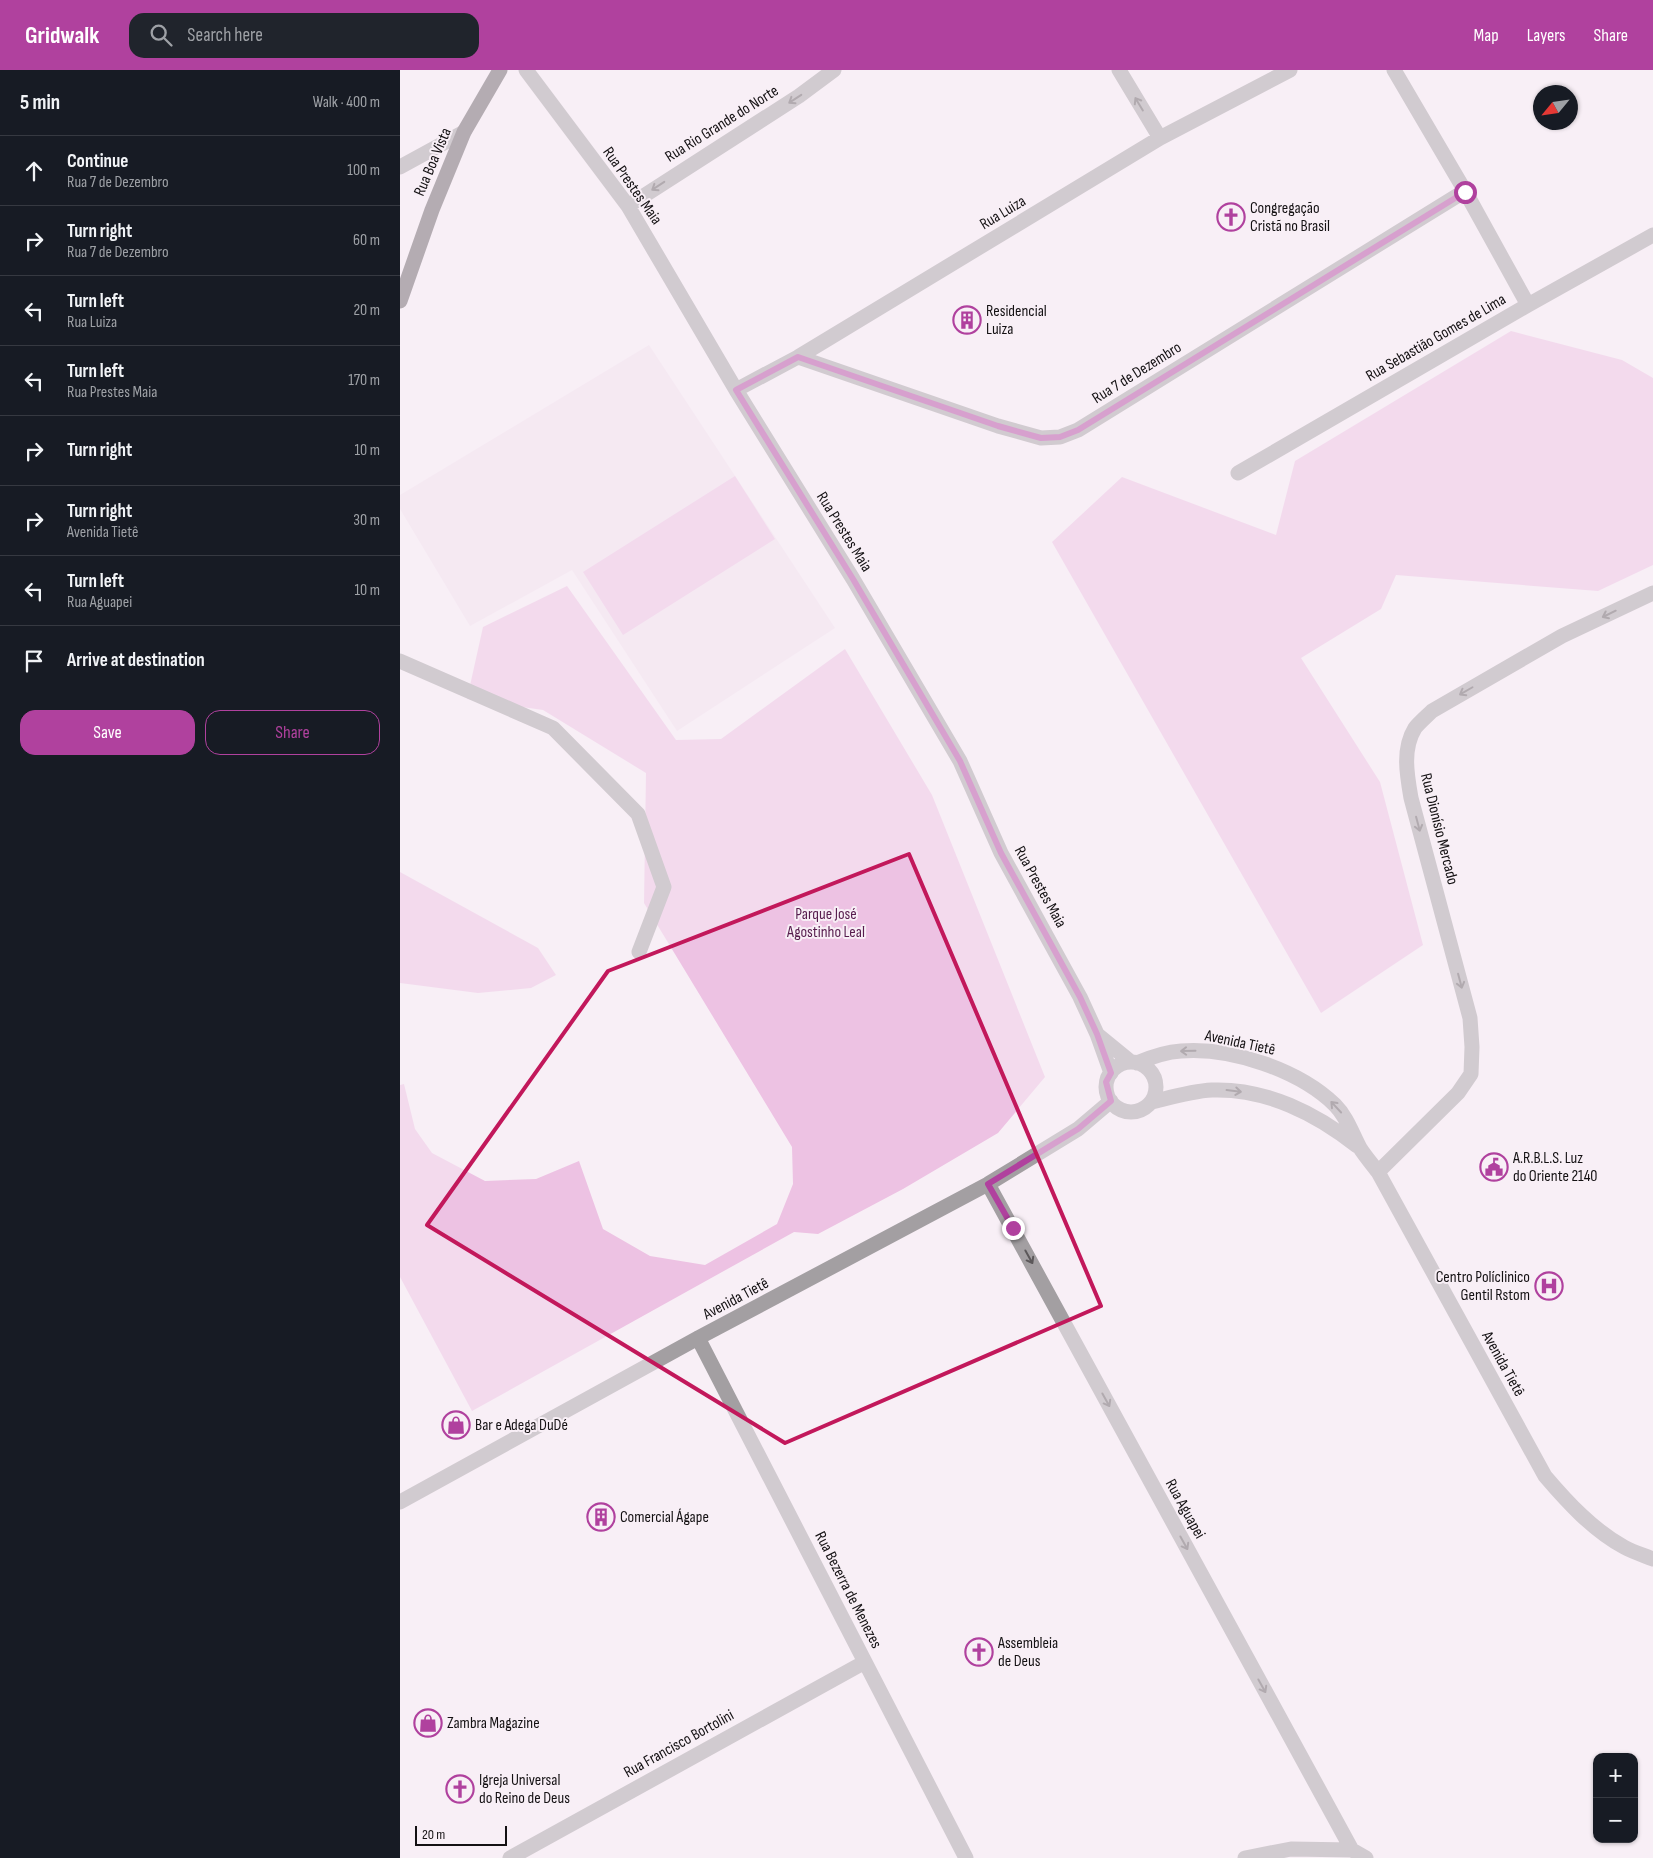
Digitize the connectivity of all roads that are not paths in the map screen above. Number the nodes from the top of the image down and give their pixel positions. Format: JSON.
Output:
{"nodes":[{"id":1,"x":500,"y":70,"type":"edge"},
{"id":2,"x":526,"y":70,"type":"edge"},
{"id":3,"x":834,"y":70,"type":"edge"},
{"id":4,"x":1119,"y":70,"type":"edge"},
{"id":5,"x":1290,"y":70,"type":"edge"},
{"id":6,"x":1394,"y":70,"type":"edge"},
{"id":7,"x":464,"y":132,"type":"junction"},
{"id":8,"x":1160,"y":138,"type":"junction"},
{"id":9,"x":400,"y":167,"type":"edge"},
{"id":10,"x":1465,"y":192,"type":"junction"},
{"id":11,"x":628,"y":206,"type":"junction"},
{"id":12,"x":1653,"y":236,"type":"edge"},
{"id":13,"x":400,"y":301,"type":"edge"},
{"id":14,"x":1528,"y":305,"type":"junction"},
{"id":15,"x":798,"y":357,"type":"junction"},
{"id":16,"x":736,"y":390,"type":"junction"},
{"id":17,"x":1238,"y":473,"type":"dead end"},
{"id":18,"x":1653,"y":593,"type":"edge"},
{"id":19,"x":400,"y":661,"type":"edge"},
{"id":20,"x":638,"y":952,"type":"dead end"},
{"id":21,"x":1097,"y":1034,"type":"junction"},
{"id":22,"x":1134,"y":1062,"type":"junction"},
{"id":23,"x":1111,"y":1073,"type":"junction"},
{"id":24,"x":1111,"y":1101,"type":"junction"},
{"id":25,"x":1152,"y":1102,"type":"junction"},
{"id":26,"x":1126,"y":1112,"type":"junction"},
{"id":27,"x":1086,"y":1123,"type":"junction"},
{"id":28,"x":1361,"y":1149,"type":"junction"},
{"id":29,"x":1378,"y":1172,"type":"junction"},
{"id":30,"x":988,"y":1184,"type":"junction"},
{"id":31,"x":698,"y":1338,"type":"junction"},
{"id":32,"x":400,"y":1502,"type":"edge"},
{"id":33,"x":1653,"y":1559,"type":"edge"},
{"id":34,"x":865,"y":1662,"type":"junction"},
{"id":35,"x":1352,"y":1850,"type":"junction"},
{"id":36,"x":510,"y":1858,"type":"edge"},
{"id":37,"x":966,"y":1858,"type":"edge"},
{"id":38,"x":1245,"y":1858,"type":"edge"},
{"id":39,"x":1366,"y":1858,"type":"edge"}],
"edges":[{"from":1,"to":7,"type":"main road","name":"Rua Boa Vista"},
{"from":2,"to":11,"type":"street","name":"Rua Prestes Maia"},
{"from":3,"to":11,"type":"street","name":"Rua Rio Grande do Norte","one_way":true},
{"from":8,"to":4,"type":"street","one_way":true},
{"from":5,"to":8,"type":"street","name":"Rua Luiza"},
{"from":6,"to":10,"type":"street"},
{"from":7,"to":9,"type":"street"},
{"from":7,"to":13,"type":"main road","name":"Rua Boa Vista"},
{"from":8,"to":15,"type":"street","name":"Rua Luiza"},
{"from":10,"to":14,"type":"street"},
{"from":10,"to":15,"type":"street","name":"Rua 7 de Dezembro"},
{"from":11,"to":16,"type":"street","name":"Rua Prestes Maia"},
{"from":12,"to":14,"type":"street","name":"Rua Sebastião Gomes de Lima"},
{"from":14,"to":17,"type":"street","name":"Rua Sebastião Gomes de Lima"},
{"from":15,"to":16,"type":"street","name":"Rua Luiza"},
{"from":16,"to":21,"type":"street","name":"Rua Prestes Maia"},
{"from":18,"to":29,"type":"street","name":"Rua Dionísio Mercado","one_way":true},
{"from":19,"to":20,"type":"street"},
{"from":21,"to":22,"type":"street","name":"Rua Prestes Maia"},
{"from":21,"to":23,"type":"street","name":"Rua Prestes Maia"},
{"from":22,"to":23,"type":"street"},
{"from":22,"to":25,"type":"street"},
{"from":28,"to":22,"type":"street","name":"Avenida Tietê","one_way":true},
{"from":23,"to":24,"type":"street"},
{"from":24,"to":26,"type":"street"},
{"from":24,"to":27,"type":"street","name":"Avenida Tietê"},
{"from":25,"to":26,"type":"street"},
{"from":25,"to":28,"type":"street","name":"Avenida Tietê","one_way":true},
{"from":26,"to":27,"type":"street","name":"Avenida Tietê"},
{"from":27,"to":30,"type":"street","name":"Avenida Tietê"},
{"from":28,"to":29,"type":"street","name":"Avenida Tietê"},
{"from":29,"to":33,"type":"street","name":"Avenida Tietê"},
{"from":30,"to":31,"type":"street","name":"Avenida Tietê"},
{"from":30,"to":35,"type":"street","name":"Rua Aguapei","one_way":true},
{"from":31,"to":32,"type":"street","name":"Avenida Tietê"},
{"from":31,"to":34,"type":"street","name":"Rua Bezerra de Menezes"},
{"from":34,"to":36,"type":"street","name":"Rua Francisco Bortolini"},
{"from":34,"to":37,"type":"street","name":"Rua Bezerra de Menezes"},
{"from":35,"to":38,"type":"street"},
{"from":35,"to":39,"type":"street"}]}
